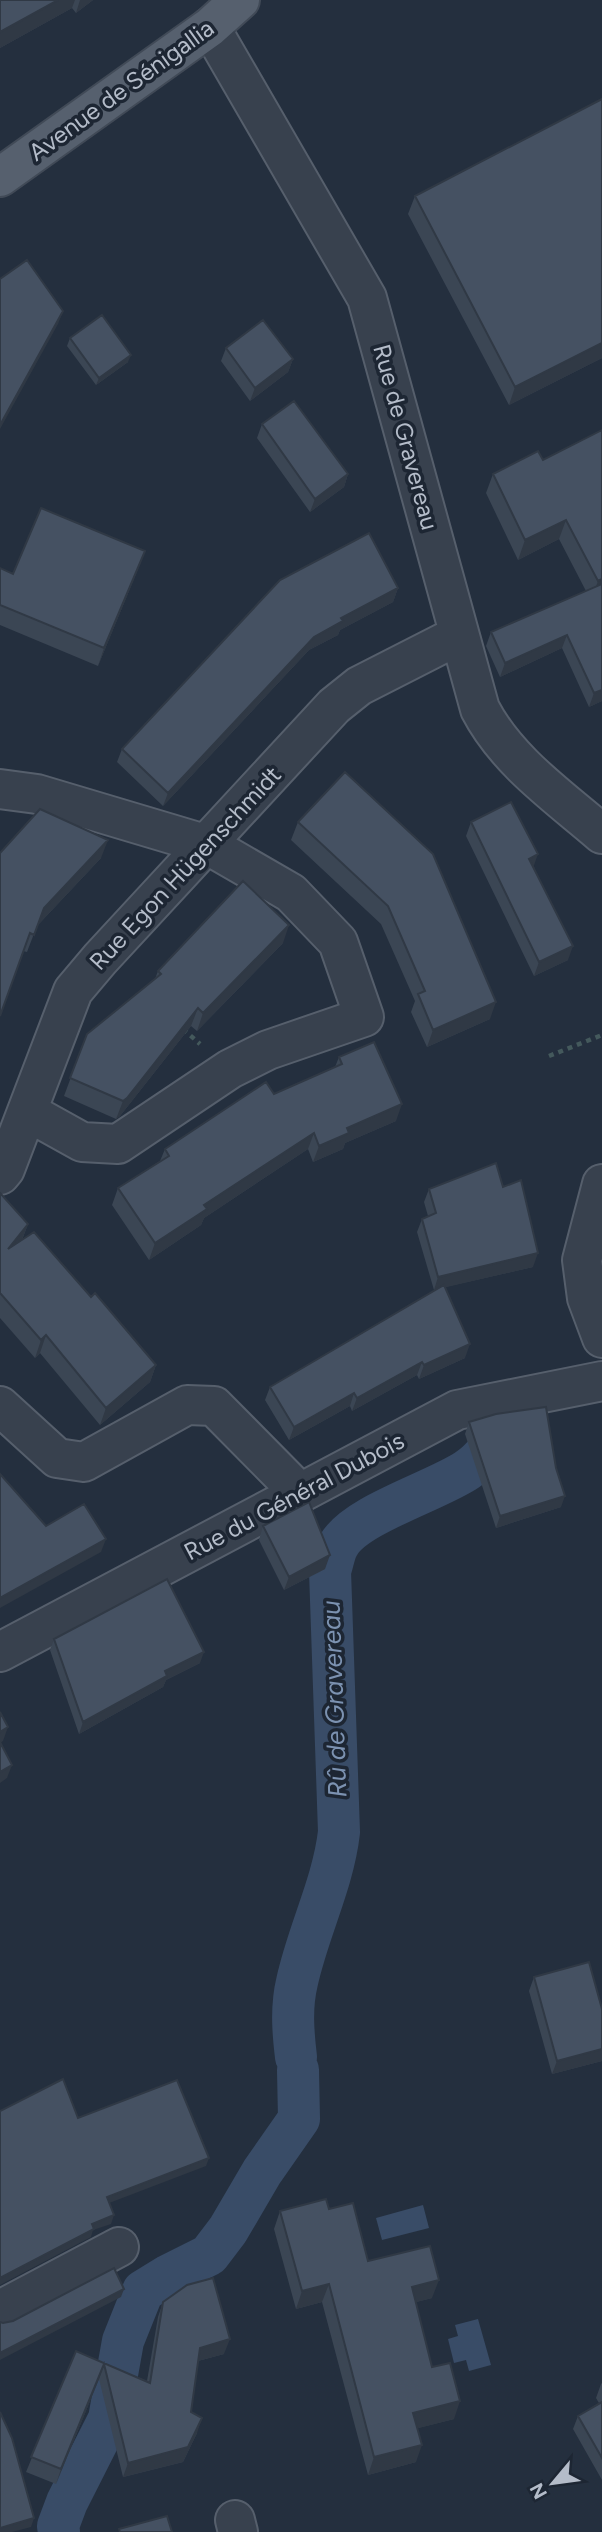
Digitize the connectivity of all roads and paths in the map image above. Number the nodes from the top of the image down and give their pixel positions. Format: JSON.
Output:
{"nodes":[{"id":1,"x":240,"y":0,"type":"edge"},
{"id":2,"x":205,"y":13,"type":"edge"},
{"id":3,"x":0,"y":149,"type":"edge"},
{"id":4,"x":0,"y":177,"type":"edge"},
{"id":5,"x":459,"y":635,"type":"junction"},
{"id":6,"x":0,"y":789,"type":"edge"},
{"id":7,"x":602,"y":834,"type":"edge"},
{"id":8,"x":208,"y":845,"type":"junction"},
{"id":9,"x":180,"y":1027,"type":"edge"},
{"id":10,"x":602,"y":1035,"type":"edge"},
{"id":11,"x":549,"y":1056,"type":"dead end"},
{"id":12,"x":230,"y":1069,"type":"junction"},
{"id":13,"x":28,"y":1112,"type":"junction"},
{"id":14,"x":0,"y":1175,"type":"edge"},
{"id":15,"x":602,"y":1184,"type":"edge"},
{"id":16,"x":602,"y":1338,"type":"edge"},
{"id":17,"x":602,"y":1381,"type":"edge"},
{"id":18,"x":0,"y":1406,"type":"edge"},
{"id":19,"x":300,"y":1493,"type":"junction"},
{"id":20,"x":0,"y":1652,"type":"edge"},
{"id":21,"x":119,"y":2247,"type":"dead end"},
{"id":22,"x":0,"y":2310,"type":"edge"}],
"edges":[{"from":1,"to":2,"type":"main road","name":"Avenue de Sénigallia"},
{"from":2,"to":3,"type":"main road"},
{"from":2,"to":4,"type":"main road","name":"Avenue de Sénigallia"},
{"from":2,"to":5,"type":"street","name":"Rue de Gravereau"},
{"from":5,"to":7,"type":"street","name":"Rue de Gravereau"},
{"from":5,"to":8,"type":"street","name":"Rue Egon Hügenschmidt"},
{"from":6,"to":8,"type":"street"},
{"from":8,"to":12,"type":"street"},
{"from":8,"to":13,"type":"street","name":"Rue Egon Hügenschmidt"},
{"from":9,"to":12,"type":"path"},
{"from":10,"to":11,"type":"path"},
{"from":12,"to":13,"type":"street"},
{"from":13,"to":14,"type":"street","name":"Rue Egon Hügenschmidt"},
{"from":15,"to":16,"type":"street"},
{"from":17,"to":19,"type":"street","name":"Rue du Général Dubois"},
{"from":18,"to":19,"type":"street"},
{"from":19,"to":20,"type":"street","name":"Rue du Général Dubois"},
{"from":21,"to":22,"type":"street"}]}
